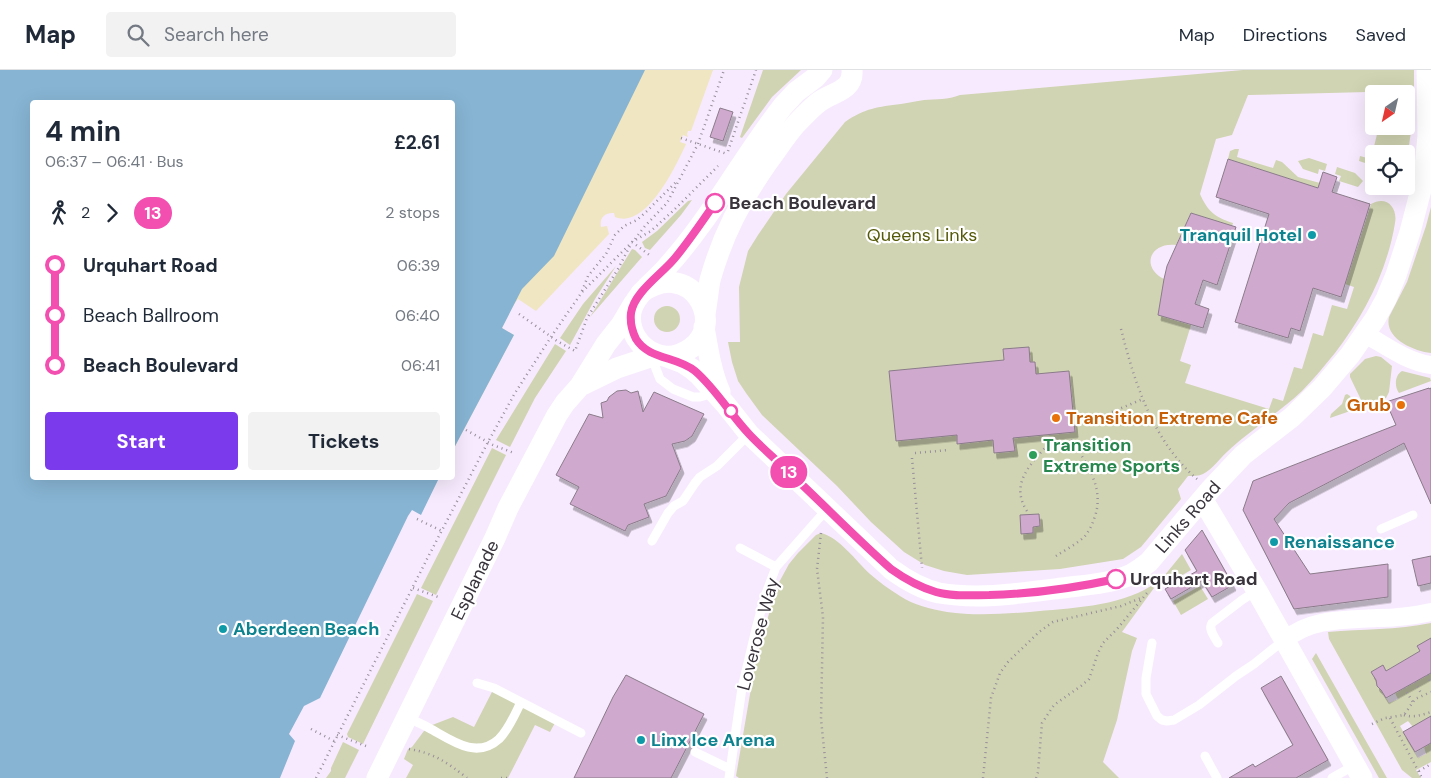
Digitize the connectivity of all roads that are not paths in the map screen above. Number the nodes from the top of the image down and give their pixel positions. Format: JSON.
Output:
{"nodes":[{"id":1,"x":822,"y":70,"type":"edge"},
{"id":2,"x":1427,"y":70,"type":"edge"},
{"id":3,"x":853,"y":71,"type":"edge"},
{"id":4,"x":638,"y":298,"type":"junction"},
{"id":5,"x":705,"y":321,"type":"junction"},
{"id":6,"x":1365,"y":334,"type":"junction"},
{"id":7,"x":655,"y":354,"type":"junction"},
{"id":8,"x":1431,"y":365,"type":"edge"},
{"id":9,"x":580,"y":386,"type":"junction"},
{"id":10,"x":720,"y":399,"type":"junction"},
{"id":11,"x":748,"y":434,"type":"junction"},
{"id":12,"x":1207,"y":495,"type":"junction"},
{"id":13,"x":827,"y":508,"type":"junction"},
{"id":14,"x":1413,"y":515,"type":"dead end"},
{"id":15,"x":1381,"y":529,"type":"dead end"},
{"id":16,"x":652,"y":541,"type":"dead end"},
{"id":17,"x":740,"y":548,"type":"dead end"},
{"id":18,"x":776,"y":567,"type":"junction"},
{"id":19,"x":1257,"y":591,"type":"junction"},
{"id":20,"x":1431,"y":612,"type":"edge"},
{"id":21,"x":1284,"y":640,"type":"junction"},
{"id":22,"x":1152,"y":643,"type":"dead end"},
{"id":23,"x":1218,"y":643,"type":"dead end"},
{"id":24,"x":477,"y":683,"type":"dead end"},
{"id":25,"x":521,"y":702,"type":"junction"},
{"id":26,"x":408,"y":718,"type":"junction"},
{"id":27,"x":581,"y":732,"type":"dead end"},
{"id":28,"x":695,"y":752,"type":"dead end"},
{"id":29,"x":1205,"y":756,"type":"dead end"},
{"id":30,"x":1358,"y":771,"type":"edge"},
{"id":31,"x":730,"y":774,"type":"edge"},
{"id":32,"x":377,"y":778,"type":"edge"},
{"id":33,"x":1217,"y":778,"type":"edge"},
{"id":34,"x":1332,"y":778,"type":"edge"}],
"edges":[{"from":1,"to":4,"type":"street"},
{"from":2,"to":6,"type":"street","name":"Links Road"},
{"from":3,"to":5,"type":"street"},
{"from":4,"to":5,"type":"street"},
{"from":4,"to":7,"type":"street"},
{"from":4,"to":9,"type":"street","name":"Esplanade"},
{"from":5,"to":7,"type":"street"},
{"from":5,"to":10,"type":"street","name":"Links Road"},
{"from":6,"to":8,"type":"street"},
{"from":6,"to":12,"type":"street","name":"Links Road"},
{"from":7,"to":9,"type":"street","name":"Esplanade"},
{"from":7,"to":10,"type":"street","name":"Links Road"},
{"from":9,"to":26,"type":"street","name":"Esplanade"},
{"from":10,"to":11,"type":"street","name":"Links Road"},
{"from":11,"to":13,"type":"street","name":"Links Road"},
{"from":11,"to":16,"type":"lane"},
{"from":12,"to":13,"type":"street","name":"Links Road"},
{"from":12,"to":19,"type":"street"},
{"from":13,"to":18,"type":"lane","name":"Loverose Way"},
{"from":14,"to":15,"type":"lane"},
{"from":17,"to":18,"type":"lane"},
{"from":18,"to":31,"type":"lane","name":"Loverose Way"},
{"from":19,"to":21,"type":"street"},
{"from":19,"to":23,"type":"lane"},
{"from":20,"to":21,"type":"street"},
{"from":21,"to":22,"type":"lane"},
{"from":21,"to":30,"type":"street"},
{"from":24,"to":25,"type":"lane"},
{"from":25,"to":26,"type":"lane"},
{"from":25,"to":27,"type":"lane"},
{"from":26,"to":32,"type":"street","name":"Esplanade"},
{"from":28,"to":31,"type":"lane"},
{"from":29,"to":33,"type":"lane"},
{"from":30,"to":34,"type":"lane"}]}
